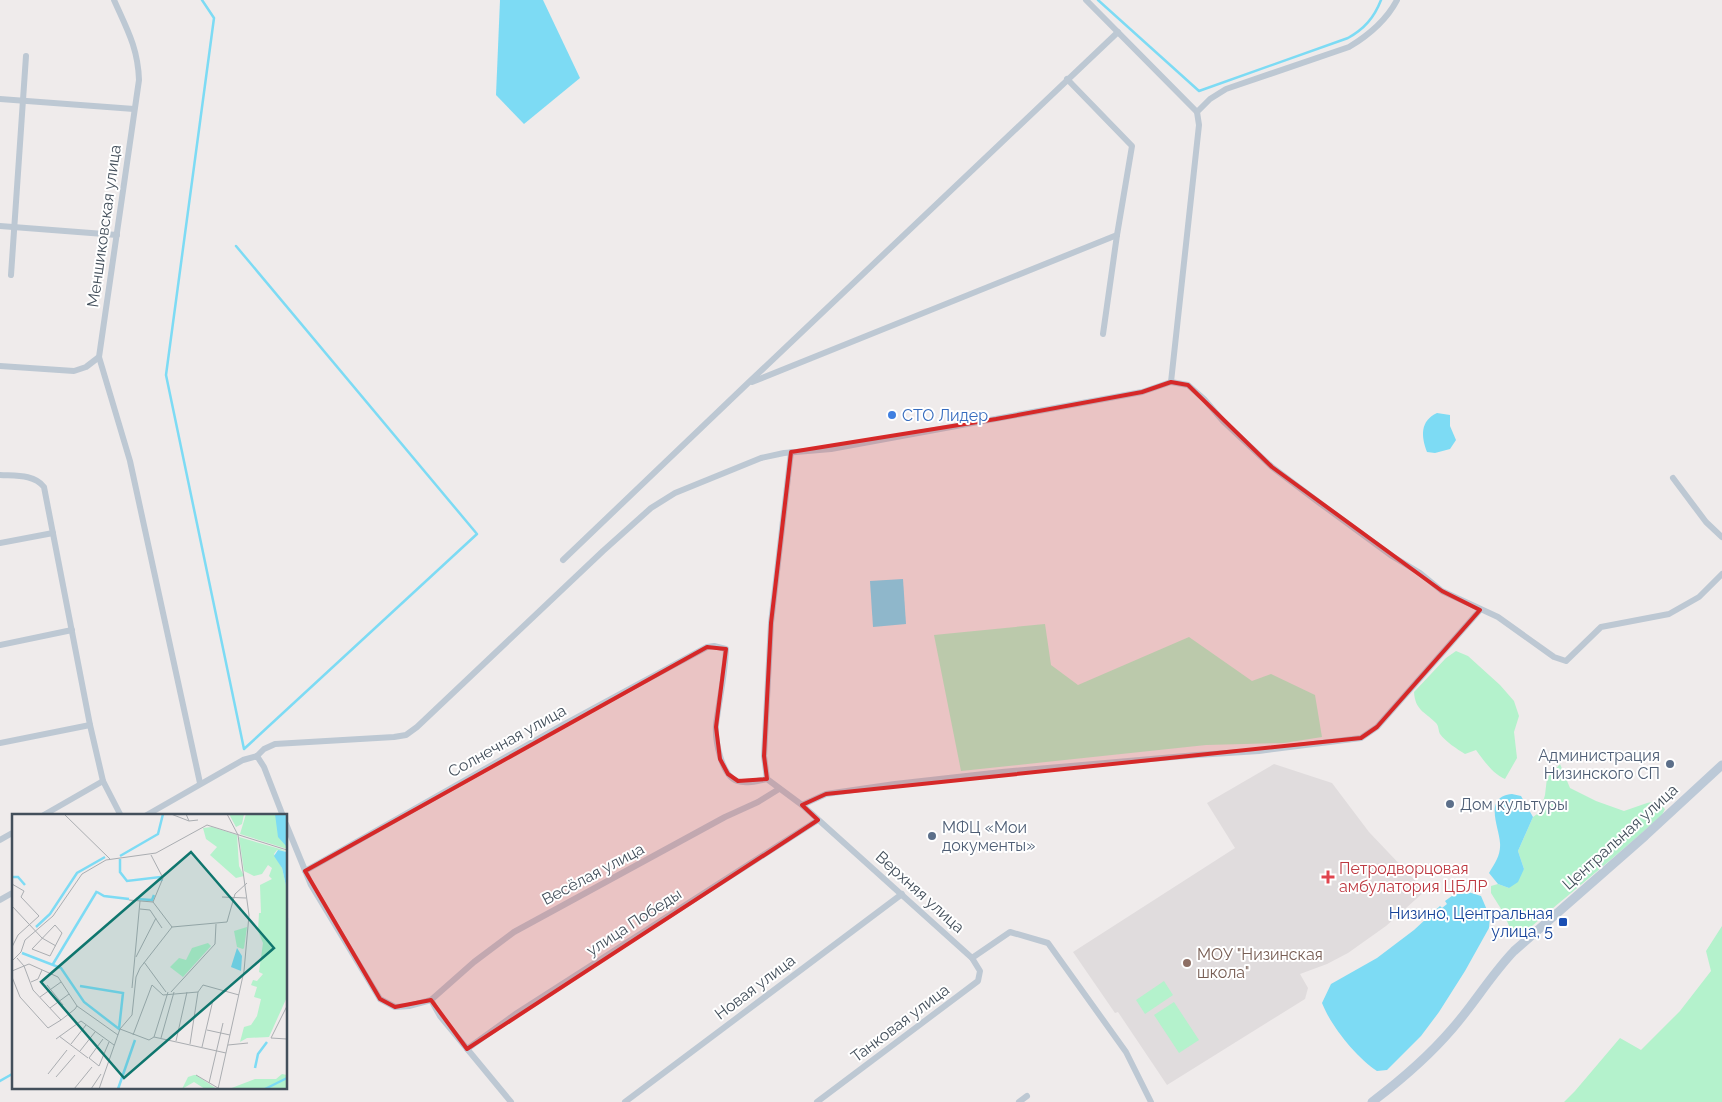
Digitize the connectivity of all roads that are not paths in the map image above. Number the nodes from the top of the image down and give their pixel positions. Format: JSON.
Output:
{"nodes":[{"id":1,"x":114,"y":0,"type":"edge"},
{"id":2,"x":1086,"y":0,"type":"edge"},
{"id":3,"x":1397,"y":0,"type":"edge"},
{"id":4,"x":1118,"y":32,"type":"junction"},
{"id":5,"x":26,"y":56,"type":"dead end"},
{"id":6,"x":1067,"y":79,"type":"junction"},
{"id":7,"x":0,"y":99,"type":"edge"},
{"id":8,"x":23,"y":101,"type":"junction"},
{"id":9,"x":134,"y":109,"type":"junction"},
{"id":10,"x":1197,"y":112,"type":"junction"},
{"id":11,"x":0,"y":226,"type":"edge"},
{"id":12,"x":15,"y":227,"type":"junction"},
{"id":13,"x":117,"y":235,"type":"junction"},
{"id":14,"x":1117,"y":235,"type":"junction"},
{"id":15,"x":12,"y":275,"type":"dead end"},
{"id":16,"x":1104,"y":334,"type":"dead end"},
{"id":17,"x":99,"y":357,"type":"junction"},
{"id":18,"x":0,"y":366,"type":"edge"},
{"id":19,"x":1171,"y":382,"type":"junction"},
{"id":20,"x":747,"y":384,"type":"junction"},
{"id":21,"x":791,"y":452,"type":"junction"},
{"id":22,"x":0,"y":475,"type":"edge"},
{"id":23,"x":1674,"y":478,"type":"dead end"},
{"id":24,"x":53,"y":533,"type":"junction"},
{"id":25,"x":1722,"y":537,"type":"edge"},
{"id":26,"x":0,"y":544,"type":"edge"},
{"id":27,"x":564,"y":560,"type":"dead end"},
{"id":28,"x":1722,"y":574,"type":"edge"},
{"id":29,"x":1480,"y":610,"type":"junction"},
{"id":30,"x":72,"y":630,"type":"junction"},
{"id":31,"x":0,"y":645,"type":"edge"},
{"id":32,"x":90,"y":725,"type":"junction"},
{"id":33,"x":0,"y":743,"type":"edge"},
{"id":34,"x":257,"y":756,"type":"junction"},
{"id":35,"x":1722,"y":765,"type":"edge"},
{"id":36,"x":767,"y":779,"type":"junction"},
{"id":37,"x":103,"y":781,"type":"junction"},
{"id":38,"x":200,"y":783,"type":"junction"},
{"id":39,"x":779,"y":789,"type":"junction"},
{"id":40,"x":802,"y":805,"type":"junction"},
{"id":41,"x":45,"y":814,"type":"edge"},
{"id":42,"x":120,"y":814,"type":"edge"},
{"id":43,"x":148,"y":814,"type":"edge"},
{"id":44,"x":282,"y":814,"type":"edge"},
{"id":45,"x":818,"y":820,"type":"junction"},
{"id":46,"x":288,"y":829,"type":"edge"},
{"id":47,"x":12,"y":833,"type":"edge"},
{"id":48,"x":0,"y":840,"type":"edge"},
{"id":49,"x":304,"y":871,"type":"junction"},
{"id":50,"x":12,"y":893,"type":"edge"},
{"id":51,"x":902,"y":894,"type":"junction"},
{"id":52,"x":0,"y":900,"type":"edge"},
{"id":53,"x":972,"y":958,"type":"junction"},
{"id":54,"x":431,"y":1000,"type":"junction"},
{"id":55,"x":467,"y":1049,"type":"junction"},
{"id":56,"x":1028,"y":1096,"type":"dead end"},
{"id":57,"x":511,"y":1102,"type":"edge"},
{"id":58,"x":625,"y":1102,"type":"edge"},
{"id":59,"x":817,"y":1102,"type":"edge"},
{"id":60,"x":1019,"y":1102,"type":"edge"},
{"id":61,"x":1151,"y":1102,"type":"edge"},
{"id":62,"x":1372,"y":1102,"type":"edge"}],
"edges":[{"from":1,"to":9,"type":"street","name":"Меншиковская улица"},
{"from":2,"to":4,"type":"street"},
{"from":3,"to":10,"type":"street"},
{"from":4,"to":6,"type":"street"},
{"from":4,"to":10,"type":"street"},
{"from":5,"to":8,"type":"street"},
{"from":6,"to":14,"type":"street"},
{"from":6,"to":20,"type":"street"},
{"from":7,"to":8,"type":"street"},
{"from":8,"to":9,"type":"street"},
{"from":8,"to":12,"type":"street"},
{"from":9,"to":13,"type":"street","name":"Меншиковская улица"},
{"from":10,"to":19,"type":"street"},
{"from":11,"to":12,"type":"street"},
{"from":12,"to":13,"type":"street"},
{"from":12,"to":15,"type":"street"},
{"from":13,"to":17,"type":"street","name":"Меншиковская улица"},
{"from":14,"to":16,"type":"street"},
{"from":14,"to":20,"type":"street"},
{"from":17,"to":18,"type":"street"},
{"from":17,"to":38,"type":"street"},
{"from":19,"to":21,"type":"street"},
{"from":19,"to":29,"type":"street"},
{"from":20,"to":27,"type":"street"},
{"from":21,"to":34,"type":"street"},
{"from":21,"to":36,"type":"street"},
{"from":22,"to":24,"type":"street"},
{"from":23,"to":25,"type":"street"},
{"from":24,"to":26,"type":"street"},
{"from":24,"to":30,"type":"street"},
{"from":28,"to":29,"type":"street"},
{"from":29,"to":40,"type":"street"},
{"from":30,"to":31,"type":"street"},
{"from":30,"to":32,"type":"street"},
{"from":32,"to":33,"type":"street"},
{"from":32,"to":37,"type":"street"},
{"from":34,"to":38,"type":"street"},
{"from":34,"to":44,"type":"street"},
{"from":35,"to":62,"type":"street","name":"Центральная улица"},
{"from":36,"to":39,"type":"street","name":"Верхняя улица"},
{"from":36,"to":49,"type":"street","name":"Солнечная улица"},
{"from":37,"to":41,"type":"street"},
{"from":37,"to":42,"type":"street"},
{"from":38,"to":43,"type":"street"},
{"from":39,"to":40,"type":"street","name":"Верхняя улица"},
{"from":39,"to":54,"type":"street","name":"Весёлая улица"},
{"from":40,"to":45,"type":"street","name":"Верхняя улица"},
{"from":45,"to":51,"type":"street","name":"Верхняя улица"},
{"from":45,"to":55,"type":"street","name":"улица Победы"},
{"from":46,"to":49,"type":"street"},
{"from":47,"to":48,"type":"street"},
{"from":49,"to":54,"type":"street"},
{"from":50,"to":52,"type":"street"},
{"from":51,"to":53,"type":"street","name":"Верхняя улица"},
{"from":51,"to":58,"type":"street","name":"Новая улица"},
{"from":53,"to":59,"type":"street","name":"Танковая улица"},
{"from":53,"to":61,"type":"street"},
{"from":54,"to":55,"type":"street"},
{"from":55,"to":57,"type":"street"},
{"from":56,"to":60,"type":"street"}]}
